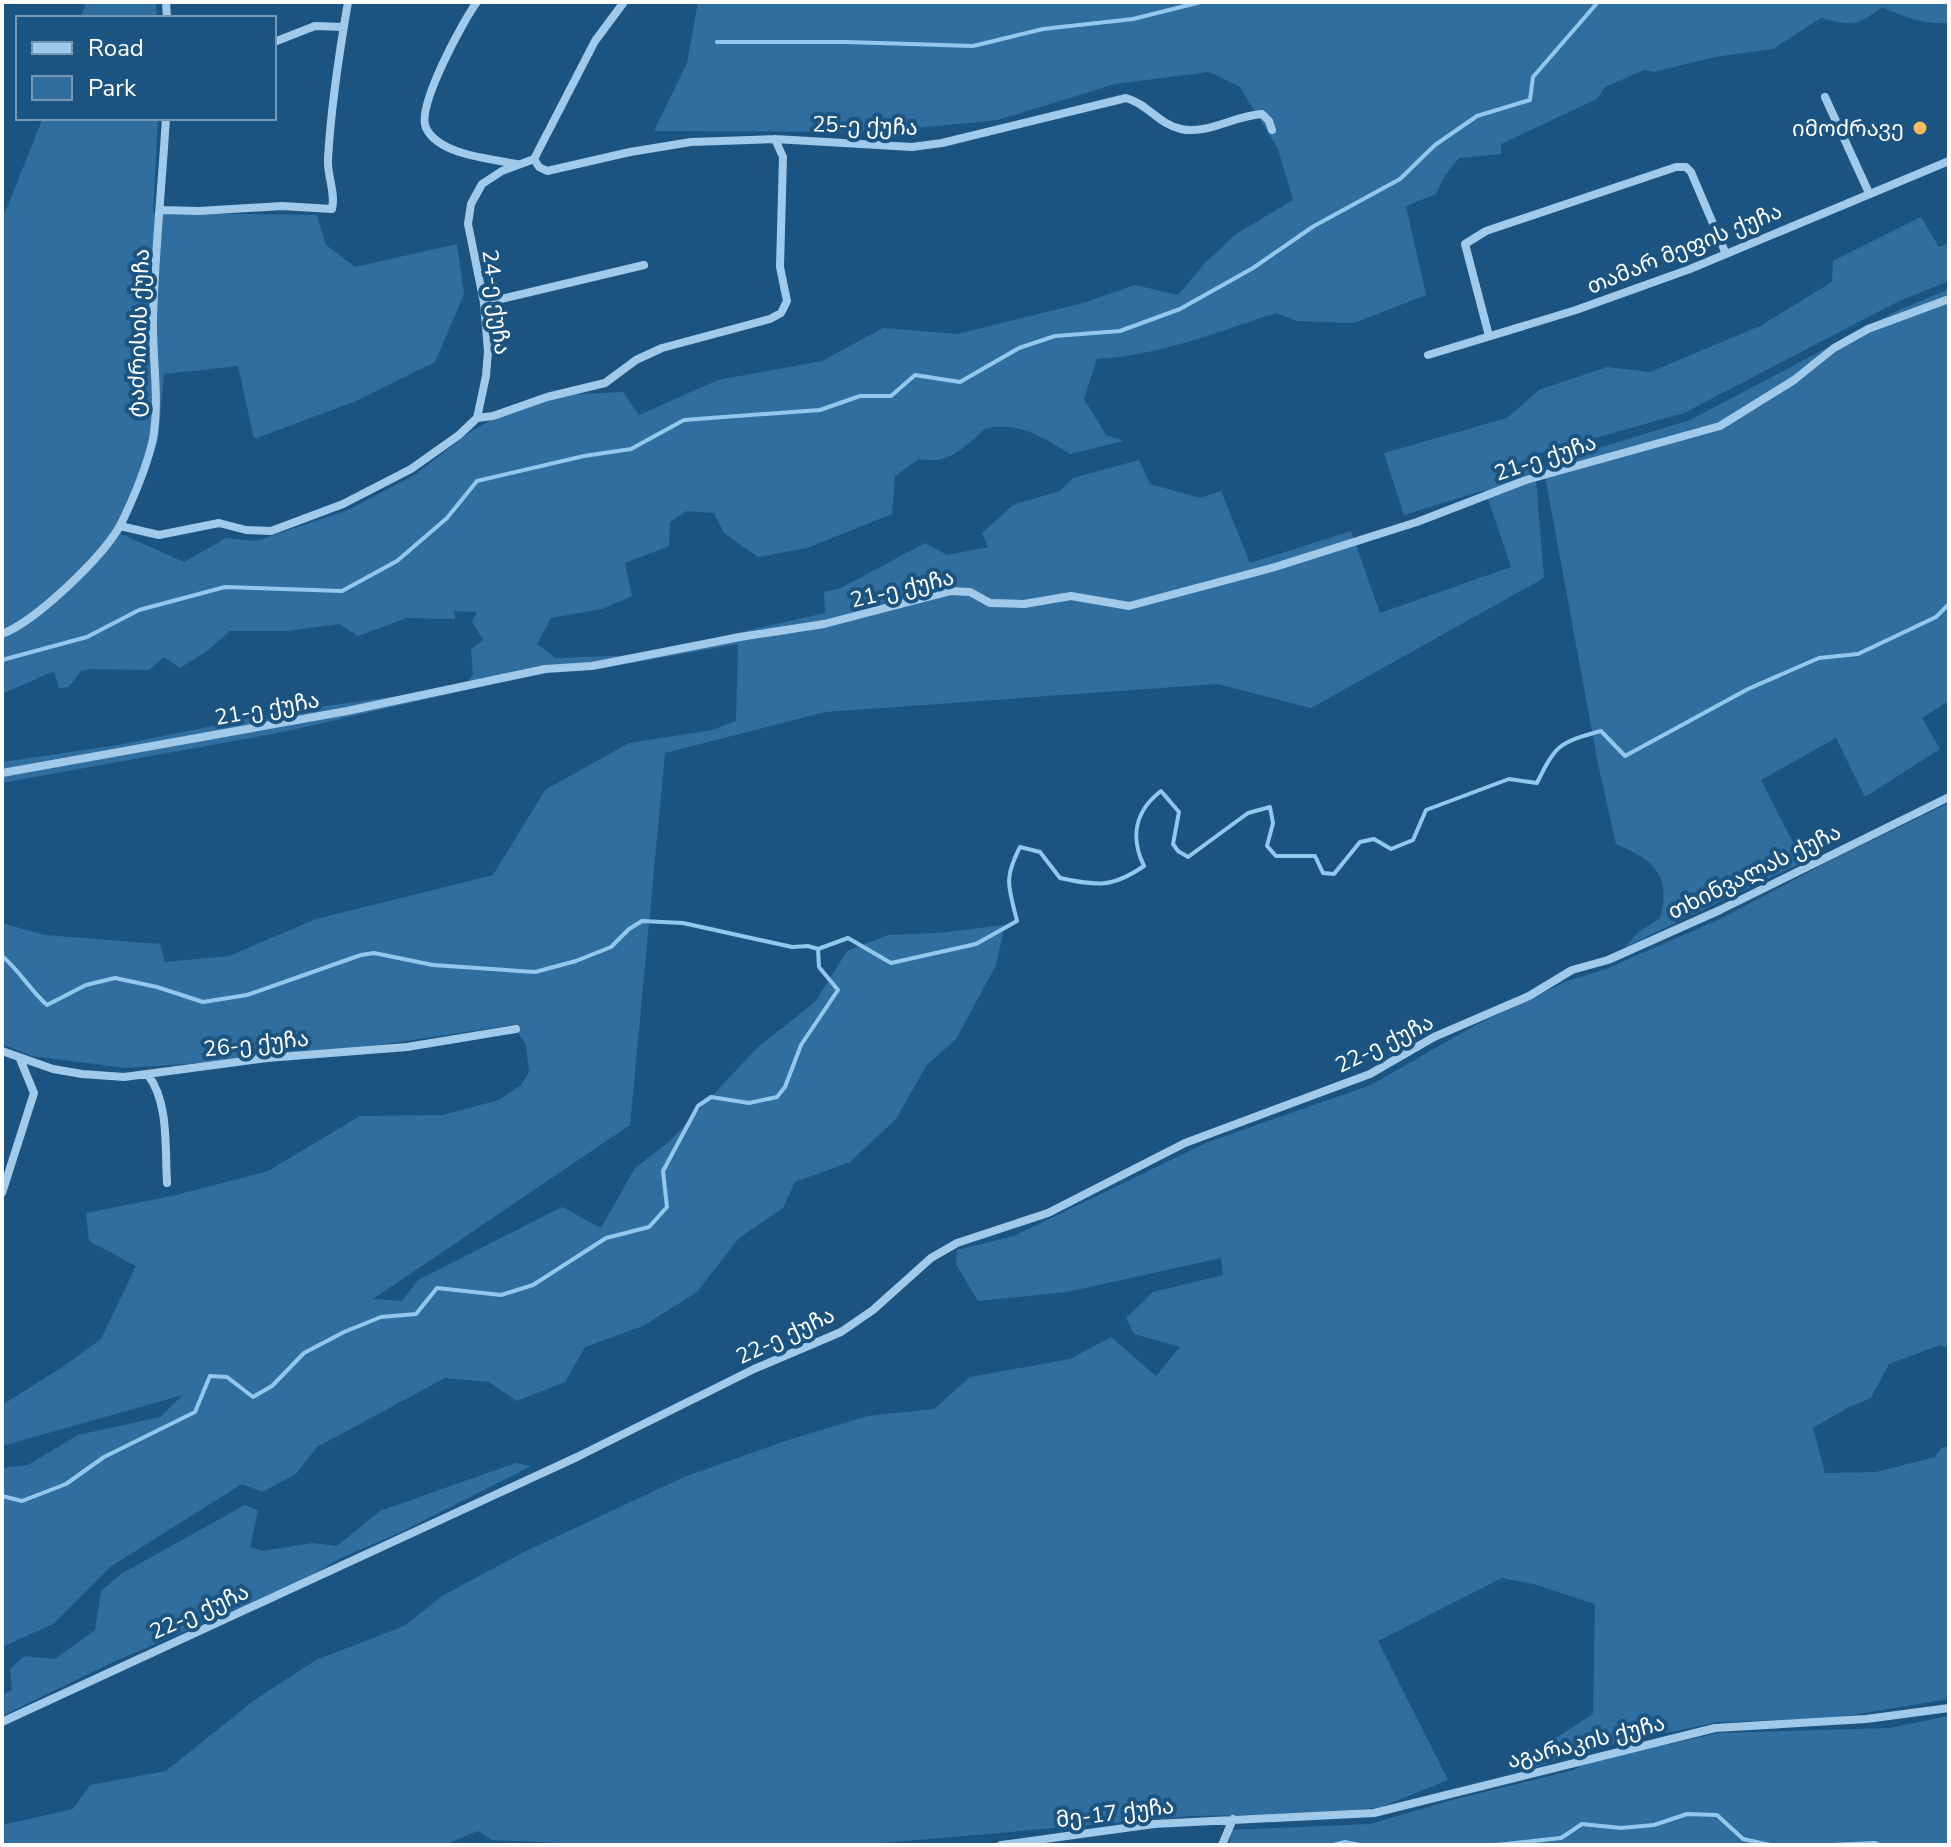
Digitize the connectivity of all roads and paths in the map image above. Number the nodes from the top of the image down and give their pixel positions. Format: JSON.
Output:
{"nodes":[{"id":1,"x":348,"y":2,"type":"edge"},
{"id":2,"x":477,"y":2,"type":"edge"},
{"id":3,"x":624,"y":2,"type":"edge"},
{"id":4,"x":344,"y":27,"type":"junction"},
{"id":5,"x":276,"y":41,"type":"edge"},
{"id":6,"x":1825,"y":97,"type":"dead end"},
{"id":7,"x":166,"y":120,"type":"edge"},
{"id":8,"x":1272,"y":130,"type":"dead end"},
{"id":9,"x":775,"y":139,"type":"junction"},
{"id":10,"x":534,"y":159,"type":"junction"},
{"id":11,"x":1949,"y":161,"type":"edge"},
{"id":12,"x":517,"y":164,"type":"junction"},
{"id":13,"x":1869,"y":193,"type":"junction"},
{"id":14,"x":161,"y":210,"type":"junction"},
{"id":15,"x":1726,"y":254,"type":"junction"},
{"id":16,"x":644,"y":265,"type":"dead end"},
{"id":17,"x":1949,"y":299,"type":"edge"},
{"id":18,"x":484,"y":303,"type":"junction"},
{"id":19,"x":1489,"y":336,"type":"junction"},
{"id":20,"x":1428,"y":355,"type":"dead end"},
{"id":21,"x":477,"y":418,"type":"junction"},
{"id":22,"x":120,"y":526,"type":"junction"},
{"id":23,"x":2,"y":634,"type":"edge"},
{"id":24,"x":2,"y":773,"type":"edge"},
{"id":25,"x":1949,"y":797,"type":"edge"},
{"id":26,"x":1572,"y":970,"type":"joint"},
{"id":27,"x":516,"y":1029,"type":"dead end"},
{"id":28,"x":2,"y":1051,"type":"edge"},
{"id":29,"x":20,"y":1059,"type":"junction"},
{"id":30,"x":148,"y":1075,"type":"junction"},
{"id":31,"x":167,"y":1183,"type":"dead end"},
{"id":32,"x":2,"y":1193,"type":"edge"},
{"id":33,"x":1949,"y":1708,"type":"edge"},
{"id":34,"x":2,"y":1722,"type":"edge"},
{"id":35,"x":1233,"y":1819,"type":"junction"},
{"id":36,"x":1001,"y":1845,"type":"edge"},
{"id":37,"x":1222,"y":1845,"type":"edge"}],
"edges":[{"from":1,"to":4,"type":"street"},
{"from":2,"to":12,"type":"street"},
{"from":3,"to":10,"type":"street"},
{"from":4,"to":5,"type":"street"},
{"from":4,"to":14,"type":"street"},
{"from":6,"to":13,"type":"street"},
{"from":7,"to":14,"type":"street","name":"ტაძრისის ქუჩა"},
{"from":8,"to":9,"type":"street","name":"25-ე ქუჩა"},
{"from":9,"to":10,"type":"street","name":"25-ე ქუჩა"},
{"from":9,"to":21,"type":"street"},
{"from":10,"to":12,"type":"street","name":"24-ე ქუჩა"},
{"from":11,"to":13,"type":"street","name":"თამარ მეფის ქუჩა"},
{"from":12,"to":18,"type":"street","name":"24-ე ქუჩა"},
{"from":13,"to":15,"type":"street","name":"თამარ მეფის ქუჩა"},
{"from":14,"to":22,"type":"street","name":"ტაძრისის ქუჩა"},
{"from":15,"to":19,"type":"street","name":"თამარ მეფის ქუჩა"},
{"from":15,"to":19,"type":"street"},
{"from":16,"to":18,"type":"street"},
{"from":17,"to":24,"type":"street","name":"21-ე ქუჩა"},
{"from":18,"to":21,"type":"street","name":"24-ე ქუჩა"},
{"from":19,"to":20,"type":"street","name":"თამარ მეფის ქუჩა"},
{"from":21,"to":22,"type":"street"},
{"from":22,"to":23,"type":"street","name":"ტაძრისის ქუჩა"},
{"from":25,"to":26,"type":"street","name":"თხინვალას ქუჩა"},
{"from":26,"to":34,"type":"street","name":"22-ე ქუჩა"},
{"from":27,"to":30,"type":"street","name":"26-ე ქუჩა"},
{"from":28,"to":29,"type":"street","name":"26-ე ქუჩა"},
{"from":29,"to":30,"type":"street","name":"26-ე ქუჩა"},
{"from":29,"to":32,"type":"street"},
{"from":30,"to":31,"type":"street"},
{"from":33,"to":35,"type":"street","name":"აგარაკის ქუჩა"},
{"from":35,"to":36,"type":"street","name":"მე-17 ქუჩა"},
{"from":35,"to":37,"type":"street"}]}
